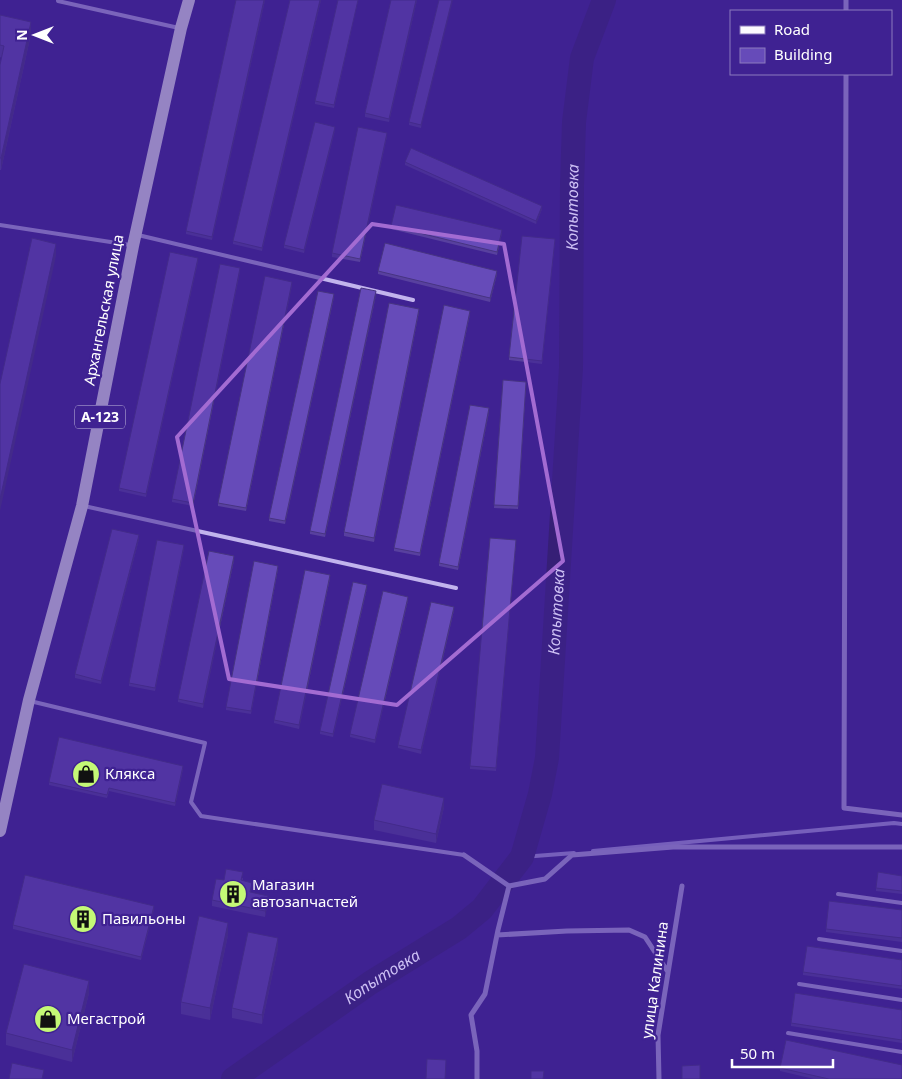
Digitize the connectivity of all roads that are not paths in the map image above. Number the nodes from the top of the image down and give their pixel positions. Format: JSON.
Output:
{"nodes":[{"id":1,"x":52,"y":0,"type":"edge"},
{"id":2,"x":189,"y":0,"type":"edge"},
{"id":3,"x":58,"y":1,"type":"edge"},
{"id":4,"x":181,"y":28,"type":"junction"},
{"id":5,"x":846,"y":75,"type":"edge"},
{"id":6,"x":0,"y":225,"type":"edge"},
{"id":7,"x":134,"y":240,"type":"junction"},
{"id":8,"x":413,"y":300,"type":"dead end"},
{"id":9,"x":82,"y":506,"type":"junction"},
{"id":10,"x":456,"y":588,"type":"dead end"},
{"id":11,"x":29,"y":700,"type":"junction"},
{"id":12,"x":3,"y":806,"type":"edge"},
{"id":13,"x":902,"y":815,"type":"edge"},
{"id":14,"x":0,"y":831,"type":"edge"},
{"id":15,"x":902,"y":847,"type":"edge"},
{"id":16,"x":464,"y":855,"type":"joint"},
{"id":17,"x":509,"y":886,"type":"junction"},
{"id":18,"x":682,"y":886,"type":"dead end"},
{"id":19,"x":838,"y":894,"type":"dead end"},
{"id":20,"x":902,"y":903,"type":"edge"},
{"id":21,"x":497,"y":932,"type":"junction"},
{"id":22,"x":818,"y":939,"type":"dead end"},
{"id":23,"x":902,"y":951,"type":"edge"},
{"id":24,"x":668,"y":973,"type":"junction"},
{"id":25,"x":799,"y":984,"type":"dead end"},
{"id":26,"x":902,"y":1000,"type":"edge"},
{"id":27,"x":788,"y":1033,"type":"dead end"},
{"id":28,"x":902,"y":1052,"type":"edge"},
{"id":29,"x":477,"y":1079,"type":"edge"},
{"id":30,"x":659,"y":1079,"type":"edge"}],
"edges":[{"from":1,"to":3,"type":"lane"},
{"from":2,"to":4,"type":"main road","name":"Архангельская улица","number":"А-123"},
{"from":3,"to":4,"type":"lane"},
{"from":4,"to":7,"type":"main road","name":"Архангельская улица","number":"А-123"},
{"from":5,"to":13,"type":"street"},
{"from":6,"to":7,"type":"lane"},
{"from":7,"to":8,"type":"lane"},
{"from":7,"to":9,"type":"main road","name":"Архангельская улица","number":"А-123"},
{"from":9,"to":10,"type":"lane"},
{"from":9,"to":11,"type":"main road","name":"Архангельская улица","number":"А-123"},
{"from":11,"to":12,"type":"main road","name":"Архангельская улица","number":"А-123"},
{"from":11,"to":16,"type":"lane"},
{"from":12,"to":14,"type":"main road","name":"Архангельская улица","number":"А-123"},
{"from":15,"to":17,"type":"street"},
{"from":16,"to":17,"type":"street"},
{"from":17,"to":21,"type":"street"},
{"from":18,"to":24,"type":"street","name":"улица Калинина"},
{"from":19,"to":20,"type":"lane"},
{"from":21,"to":24,"type":"street"},
{"from":21,"to":29,"type":"street"},
{"from":22,"to":23,"type":"lane"},
{"from":24,"to":30,"type":"street","name":"улица Калинина"},
{"from":25,"to":26,"type":"lane"},
{"from":27,"to":28,"type":"lane"}]}
